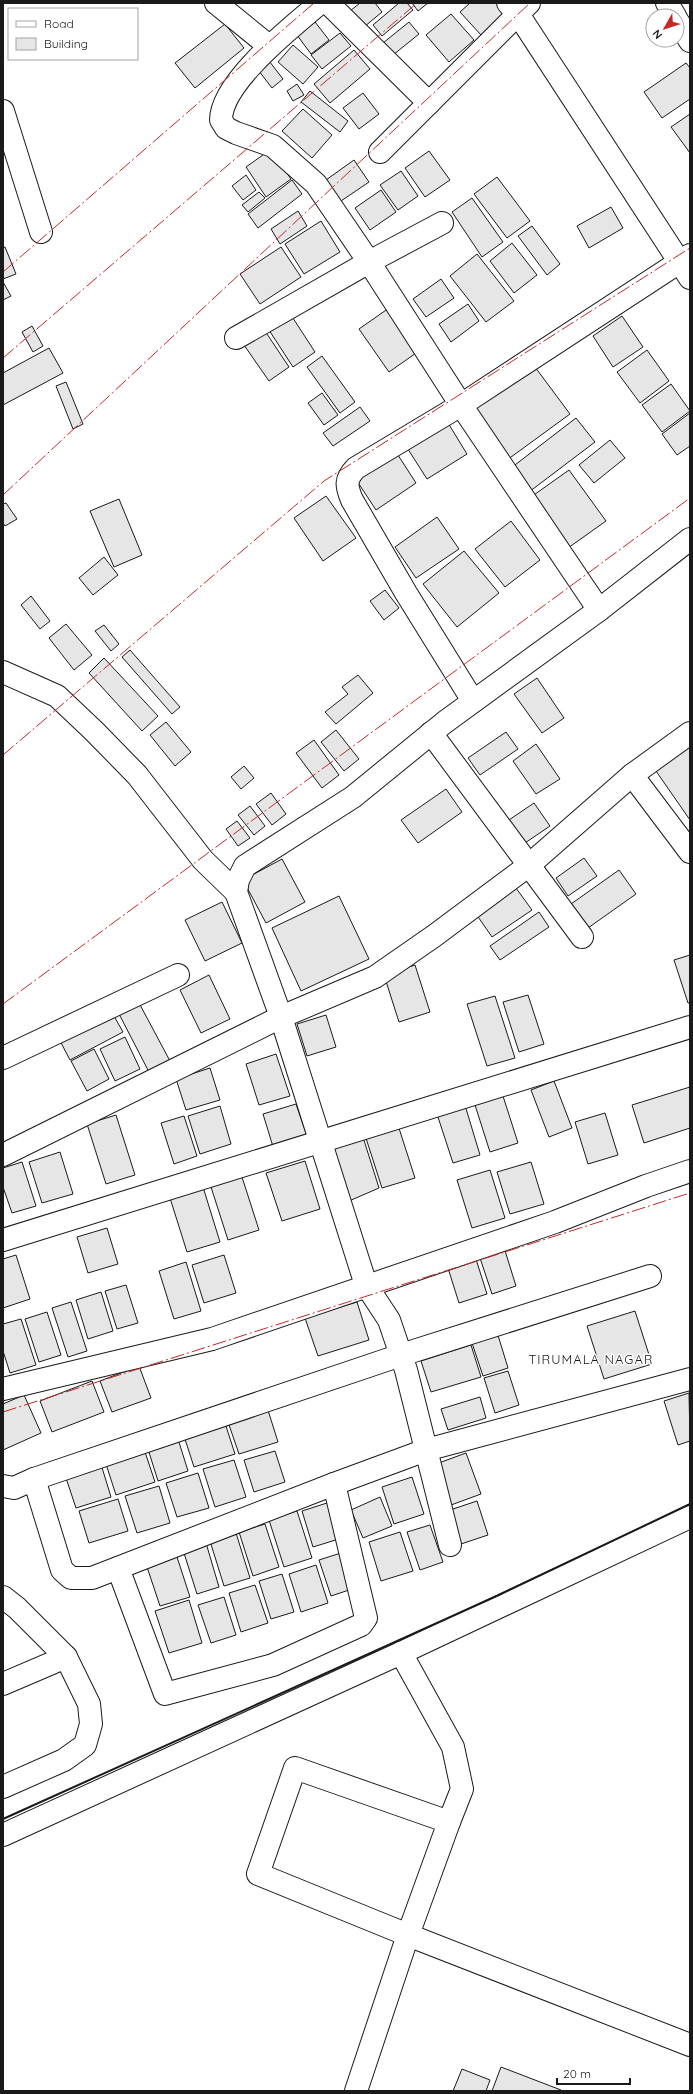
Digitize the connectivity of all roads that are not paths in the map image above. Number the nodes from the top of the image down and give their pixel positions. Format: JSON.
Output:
{"nodes":[{"id":1,"x":216,"y":3,"type":"edge"},
{"id":2,"x":320,"y":3,"type":"edge"},
{"id":3,"x":328,"y":3,"type":"edge"},
{"id":4,"x":518,"y":7,"type":"edge"},
{"id":5,"x":269,"y":46,"type":"junction"},
{"id":6,"x":430,"y":103,"type":"junction"},
{"id":7,"x":3,"y":111,"type":"edge"},
{"id":8,"x":380,"y":152,"type":"dead end"},
{"id":9,"x":442,"y":223,"type":"dead end"},
{"id":10,"x":41,"y":232,"type":"dead end"},
{"id":11,"x":369,"y":262,"type":"junction"},
{"id":12,"x":686,"y":265,"type":"edge"},
{"id":13,"x":236,"y":338,"type":"dead end"},
{"id":14,"x":461,"y":405,"type":"junction"},
{"id":15,"x":690,"y":539,"type":"edge"},
{"id":16,"x":599,"y":610,"type":"junction"},
{"id":17,"x":3,"y":672,"type":"edge"},
{"id":18,"x":473,"y":701,"type":"junction"},
{"id":19,"x":431,"y":733,"type":"junction"},
{"id":20,"x":690,"y":733,"type":"edge"},
{"id":21,"x":632,"y":775,"type":"junction"},
{"id":22,"x":690,"y":852,"type":"edge"},
{"id":23,"x":528,"y":866,"type":"junction"},
{"id":24,"x":236,"y":892,"type":"junction"},
{"id":25,"x":582,"y":937,"type":"dead end"},
{"id":26,"x":178,"y":975,"type":"dead end"},
{"id":27,"x":281,"y":1017,"type":"junction"},
{"id":28,"x":690,"y":1027,"type":"edge"},
{"id":29,"x":3,"y":1058,"type":"edge"},
{"id":30,"x":322,"y":1142,"type":"junction"},
{"id":31,"x":3,"y":1155,"type":"edge"},
{"id":32,"x":690,"y":1171,"type":"edge"},
{"id":33,"x":3,"y":1240,"type":"edge"},
{"id":34,"x":650,"y":1276,"type":"dead end"},
{"id":35,"x":366,"y":1285,"type":"junction"},
{"id":36,"x":401,"y":1355,"type":"junction"},
{"id":37,"x":690,"y":1379,"type":"edge"},
{"id":38,"x":3,"y":1389,"type":"edge"},
{"id":39,"x":426,"y":1450,"type":"junction"},
{"id":40,"x":34,"y":1479,"type":"junction"},
{"id":41,"x":334,"y":1484,"type":"junction"},
{"id":42,"x":3,"y":1486,"type":"edge"},
{"id":43,"x":690,"y":1517,"type":"edge"},
{"id":44,"x":450,"y":1545,"type":"dead end"},
{"id":45,"x":118,"y":1568,"type":"junction"},
{"id":46,"x":3,"y":1597,"type":"edge"},
{"id":47,"x":401,"y":1653,"type":"junction"},
{"id":48,"x":66,"y":1657,"type":"junction"},
{"id":49,"x":3,"y":1684,"type":"edge"},
{"id":50,"x":3,"y":1787,"type":"edge"},
{"id":51,"x":449,"y":1822,"type":"junction"},
{"id":52,"x":3,"y":1835,"type":"edge"},
{"id":53,"x":408,"y":1935,"type":"junction"},
{"id":54,"x":690,"y":2046,"type":"edge"},
{"id":55,"x":356,"y":2091,"type":"edge"}],
"edges":[{"from":1,"to":5,"type":"street"},
{"from":2,"to":5,"type":"street"},
{"from":3,"to":6,"type":"street"},
{"from":4,"to":6,"type":"street"},
{"from":4,"to":12,"type":"street"},
{"from":5,"to":11,"type":"street"},
{"from":6,"to":8,"type":"street"},
{"from":7,"to":10,"type":"street"},
{"from":9,"to":11,"type":"street"},
{"from":11,"to":13,"type":"street"},
{"from":11,"to":14,"type":"street"},
{"from":12,"to":14,"type":"street"},
{"from":14,"to":16,"type":"street"},
{"from":14,"to":18,"type":"street"},
{"from":15,"to":16,"type":"street"},
{"from":16,"to":18,"type":"street"},
{"from":17,"to":24,"type":"street"},
{"from":18,"to":19,"type":"street"},
{"from":19,"to":23,"type":"street"},
{"from":19,"to":24,"type":"street"},
{"from":20,"to":21,"type":"street"},
{"from":21,"to":22,"type":"street"},
{"from":21,"to":23,"type":"street"},
{"from":23,"to":25,"type":"street"},
{"from":23,"to":27,"type":"street"},
{"from":24,"to":27,"type":"street"},
{"from":26,"to":29,"type":"street"},
{"from":27,"to":30,"type":"street"},
{"from":27,"to":31,"type":"street"},
{"from":28,"to":30,"type":"street"},
{"from":30,"to":33,"type":"street"},
{"from":30,"to":35,"type":"street"},
{"from":32,"to":35,"type":"street"},
{"from":34,"to":36,"type":"street"},
{"from":35,"to":36,"type":"street"},
{"from":35,"to":38,"type":"street"},
{"from":36,"to":39,"type":"street"},
{"from":36,"to":40,"type":"street"},
{"from":37,"to":39,"type":"street"},
{"from":39,"to":41,"type":"street"},
{"from":39,"to":44,"type":"street"},
{"from":40,"to":42,"type":"street"},
{"from":40,"to":45,"type":"street"},
{"from":41,"to":45,"type":"street"},
{"from":41,"to":45,"type":"street"},
{"from":43,"to":47,"type":"street"},
{"from":46,"to":48,"type":"street"},
{"from":47,"to":51,"type":"street"},
{"from":47,"to":52,"type":"street"},
{"from":48,"to":49,"type":"street"},
{"from":48,"to":50,"type":"street"},
{"from":51,"to":53,"type":"street"},
{"from":51,"to":53,"type":"street"},
{"from":53,"to":54,"type":"street"},
{"from":53,"to":55,"type":"street"}]}
